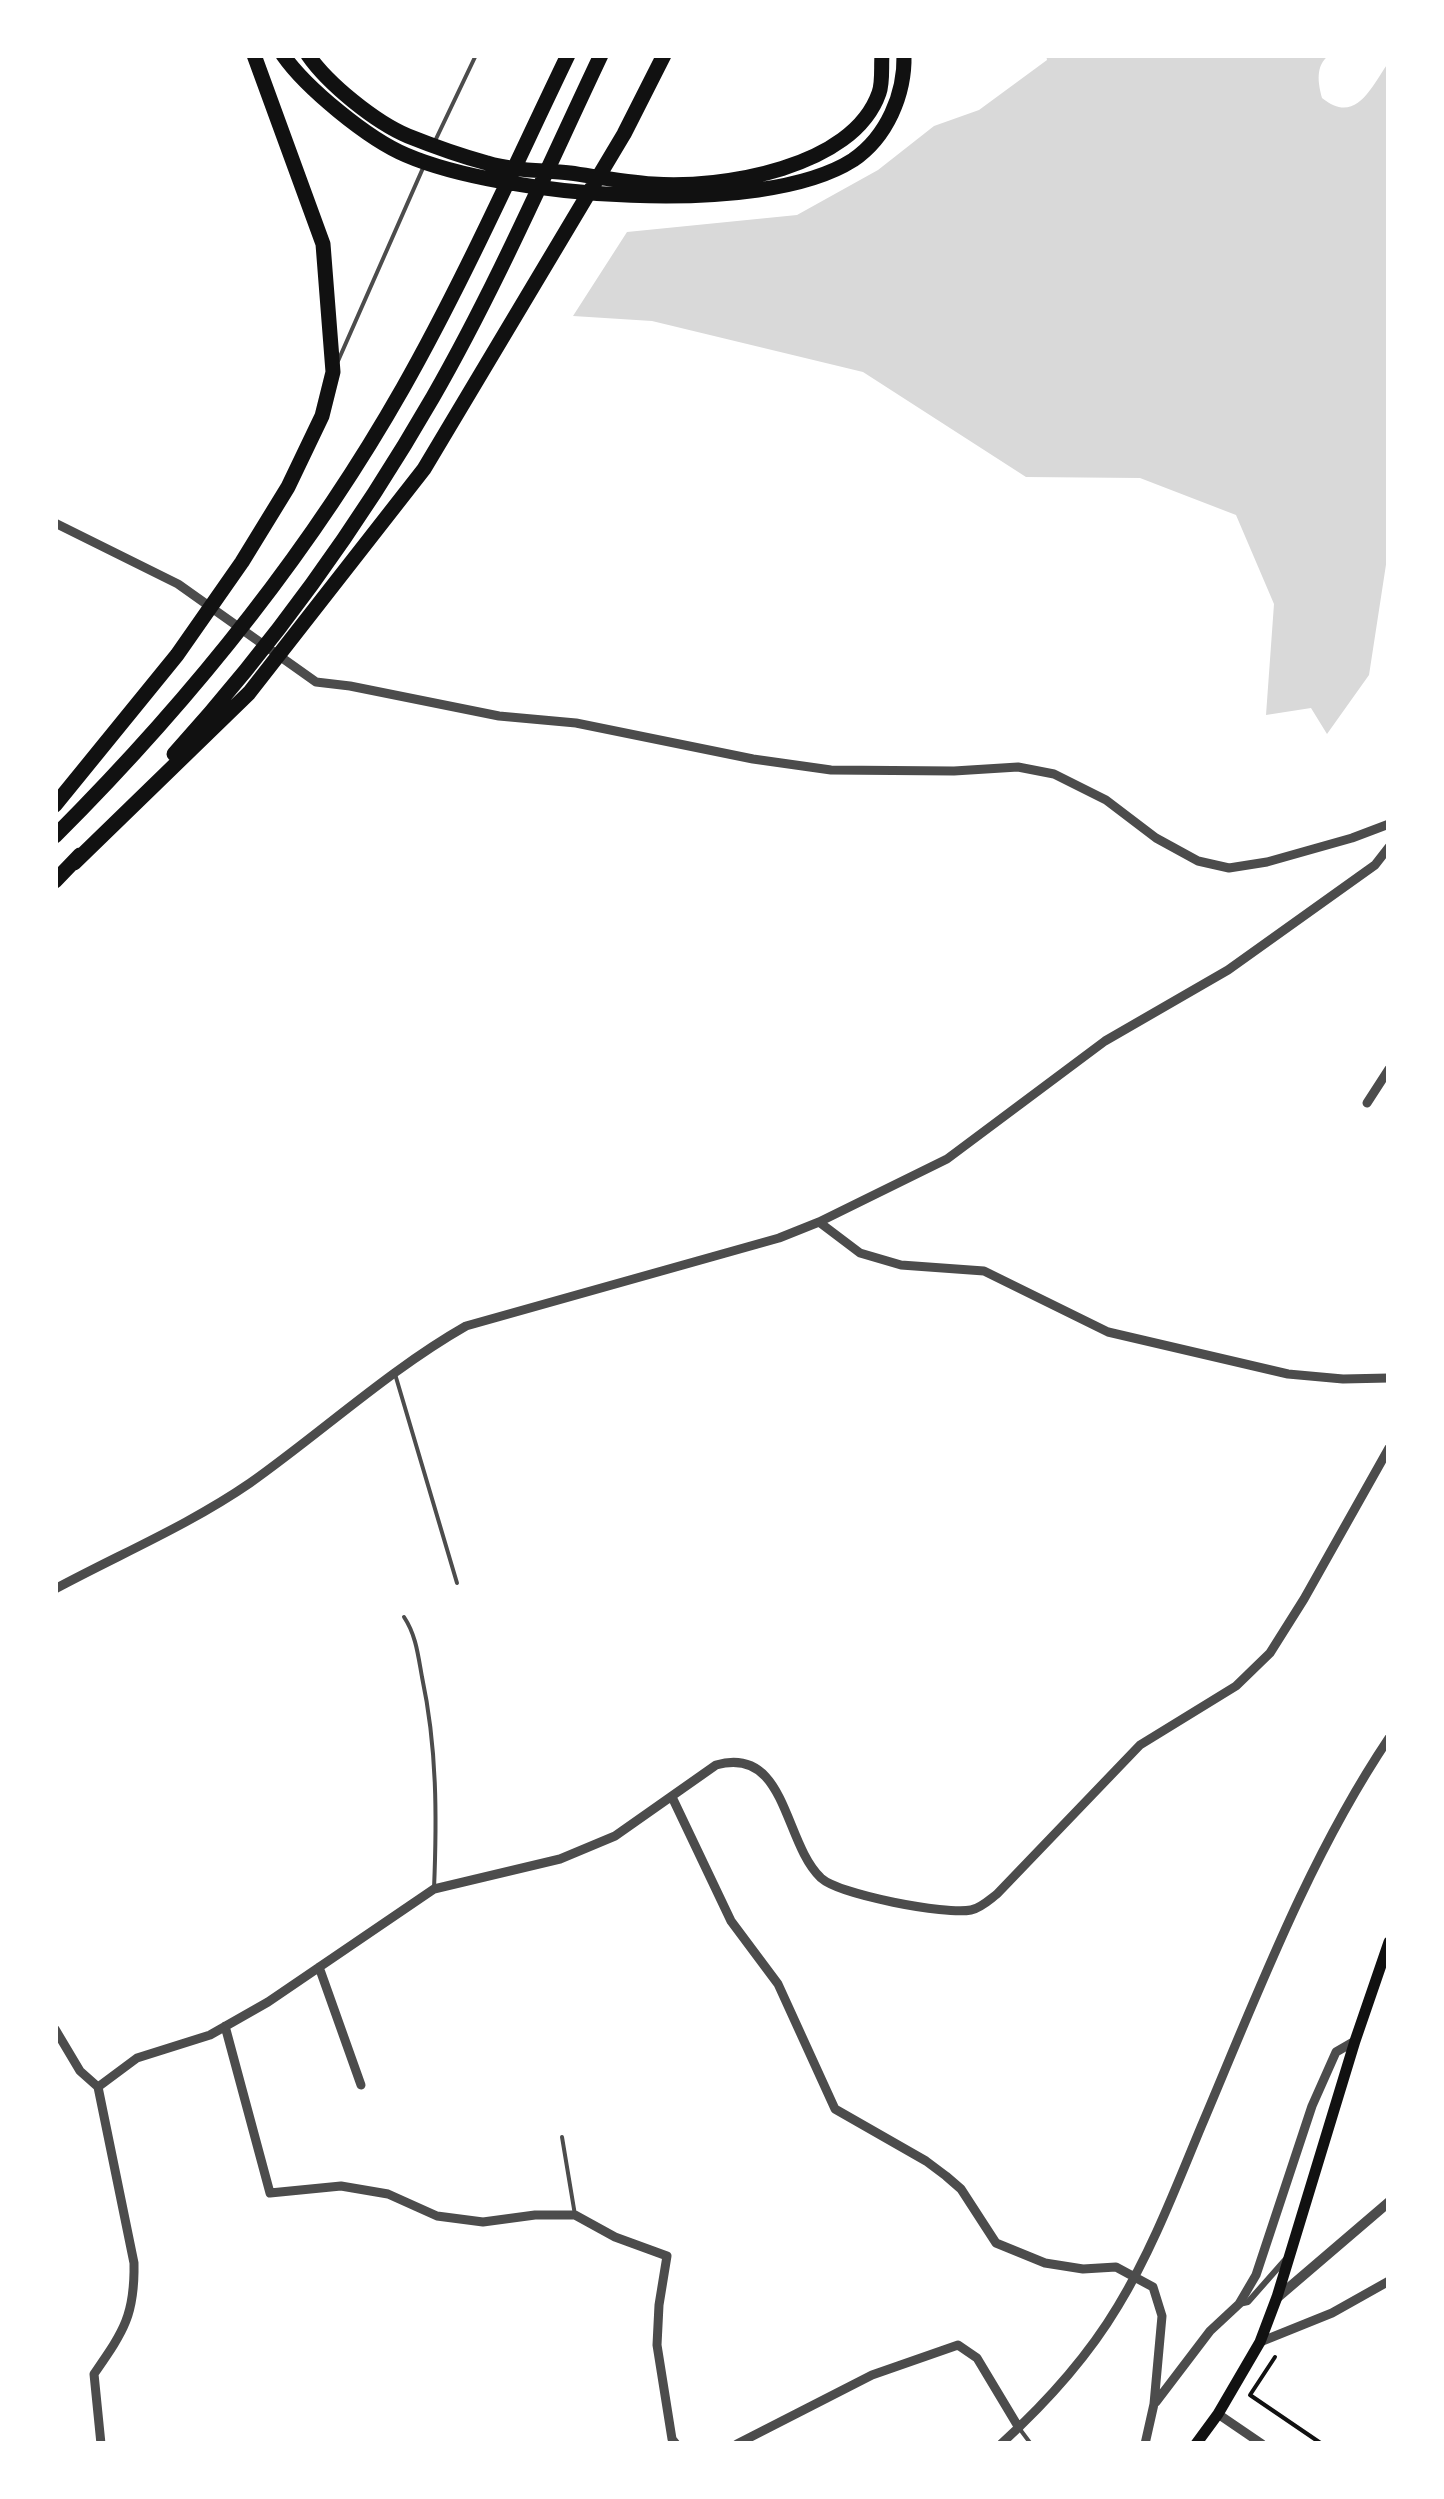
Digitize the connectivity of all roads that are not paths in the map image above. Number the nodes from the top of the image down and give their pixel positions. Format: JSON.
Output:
{"nodes":[{"id":1,"x":254,"y":55,"type":"edge"},
{"id":2,"x":283,"y":55,"type":"edge"},
{"id":3,"x":308,"y":55,"type":"edge"},
{"id":4,"x":476,"y":55,"type":"edge"},
{"id":5,"x":568,"y":55,"type":"edge"},
{"id":6,"x":601,"y":55,"type":"edge"},
{"id":7,"x":664,"y":55,"type":"edge"},
{"id":8,"x":882,"y":55,"type":"edge"},
{"id":9,"x":904,"y":55,"type":"edge"},
{"id":10,"x":333,"y":372,"type":"junction"},
{"id":11,"x":55,"y":523,"type":"edge"},
{"id":12,"x":55,"y":805,"type":"edge"},
{"id":13,"x":1389,"y":824,"type":"edge"},
{"id":14,"x":55,"y":836,"type":"edge"},
{"id":15,"x":1389,"y":847,"type":"edge"},
{"id":16,"x":74,"y":862,"type":"junction"},
{"id":17,"x":55,"y":881,"type":"edge"},
{"id":18,"x":1389,"y":1069,"type":"edge"},
{"id":19,"x":1367,"y":1103,"type":"dead end"},
{"id":20,"x":819,"y":1222,"type":"junction"},
{"id":21,"x":395,"y":1374,"type":"junction"},
{"id":22,"x":1389,"y":1378,"type":"edge"},
{"id":23,"x":1389,"y":1448,"type":"edge"},
{"id":24,"x":458,"y":1583,"type":"dead end"},
{"id":25,"x":55,"y":1589,"type":"edge"},
{"id":26,"x":404,"y":1617,"type":"dead end"},
{"id":27,"x":1389,"y":1738,"type":"edge"},
{"id":28,"x":672,"y":1797,"type":"junction"},
{"id":29,"x":434,"y":1889,"type":"junction"},
{"id":30,"x":1389,"y":1942,"type":"edge"},
{"id":31,"x":319,"y":1967,"type":"junction"},
{"id":32,"x":225,"y":2026,"type":"junction"},
{"id":33,"x":55,"y":2029,"type":"edge"},
{"id":34,"x":1355,"y":2041,"type":"junction"},
{"id":35,"x":361,"y":2086,"type":"dead end"},
{"id":36,"x":98,"y":2087,"type":"junction"},
{"id":37,"x":562,"y":2137,"type":"dead end"},
{"id":38,"x":1389,"y":2202,"type":"edge"},
{"id":39,"x":576,"y":2215,"type":"junction"},
{"id":40,"x":1288,"y":2255,"type":"junction"},
{"id":41,"x":1389,"y":2281,"type":"edge"},
{"id":42,"x":1277,"y":2298,"type":"junction"},
{"id":43,"x":1239,"y":2304,"type":"junction"},
{"id":44,"x":1260,"y":2342,"type":"junction"},
{"id":45,"x":1154,"y":2404,"type":"junction"},
{"id":46,"x":1218,"y":2414,"type":"junction"},
{"id":47,"x":1019,"y":2428,"type":"junction"},
{"id":48,"x":102,"y":2444,"type":"edge"},
{"id":49,"x":676,"y":2444,"type":"edge"},
{"id":50,"x":737,"y":2444,"type":"edge"},
{"id":51,"x":1001,"y":2444,"type":"edge"},
{"id":52,"x":1031,"y":2444,"type":"edge"},
{"id":53,"x":1145,"y":2444,"type":"edge"},
{"id":54,"x":1196,"y":2444,"type":"edge"},
{"id":55,"x":1262,"y":2444,"type":"edge"}],
"edges":[{"from":1,"to":10,"type":"highway"},
{"from":2,"to":9,"type":"highway"},
{"from":3,"to":8,"type":"highway"},
{"from":4,"to":10,"type":"lane"},
{"from":5,"to":14,"type":"highway"},
{"from":6,"to":16,"type":"highway"},
{"from":7,"to":16,"type":"highway"},
{"from":10,"to":12,"type":"highway"},
{"from":11,"to":13,"type":"street"},
{"from":15,"to":20,"type":"street"},
{"from":16,"to":17,"type":"highway"},
{"from":18,"to":19,"type":"street"},
{"from":20,"to":21,"type":"street"},
{"from":20,"to":22,"type":"street"},
{"from":21,"to":24,"type":"lane"},
{"from":21,"to":25,"type":"street"},
{"from":23,"to":28,"type":"street"},
{"from":26,"to":29,"type":"lane"},
{"from":27,"to":47,"type":"street"},
{"from":28,"to":29,"type":"street"},
{"from":28,"to":45,"type":"street"},
{"from":29,"to":31,"type":"street"},
{"from":30,"to":34,"type":"main road"},
{"from":31,"to":32,"type":"street"},
{"from":31,"to":35,"type":"street"},
{"from":32,"to":36,"type":"street"},
{"from":32,"to":39,"type":"street"},
{"from":33,"to":36,"type":"street"},
{"from":34,"to":40,"type":"main road"},
{"from":34,"to":43,"type":"street"},
{"from":36,"to":48,"type":"street"},
{"from":37,"to":39,"type":"lane"},
{"from":38,"to":42,"type":"street"},
{"from":39,"to":49,"type":"street"},
{"from":40,"to":42,"type":"main road"},
{"from":40,"to":43,"type":"street"},
{"from":41,"to":44,"type":"street"},
{"from":42,"to":44,"type":"main road"},
{"from":43,"to":45,"type":"street"},
{"from":44,"to":46,"type":"main road"},
{"from":45,"to":53,"type":"street"},
{"from":46,"to":54,"type":"main road"},
{"from":46,"to":55,"type":"street"},
{"from":47,"to":50,"type":"street"},
{"from":47,"to":51,"type":"street"},
{"from":47,"to":52,"type":"lane"}]}
